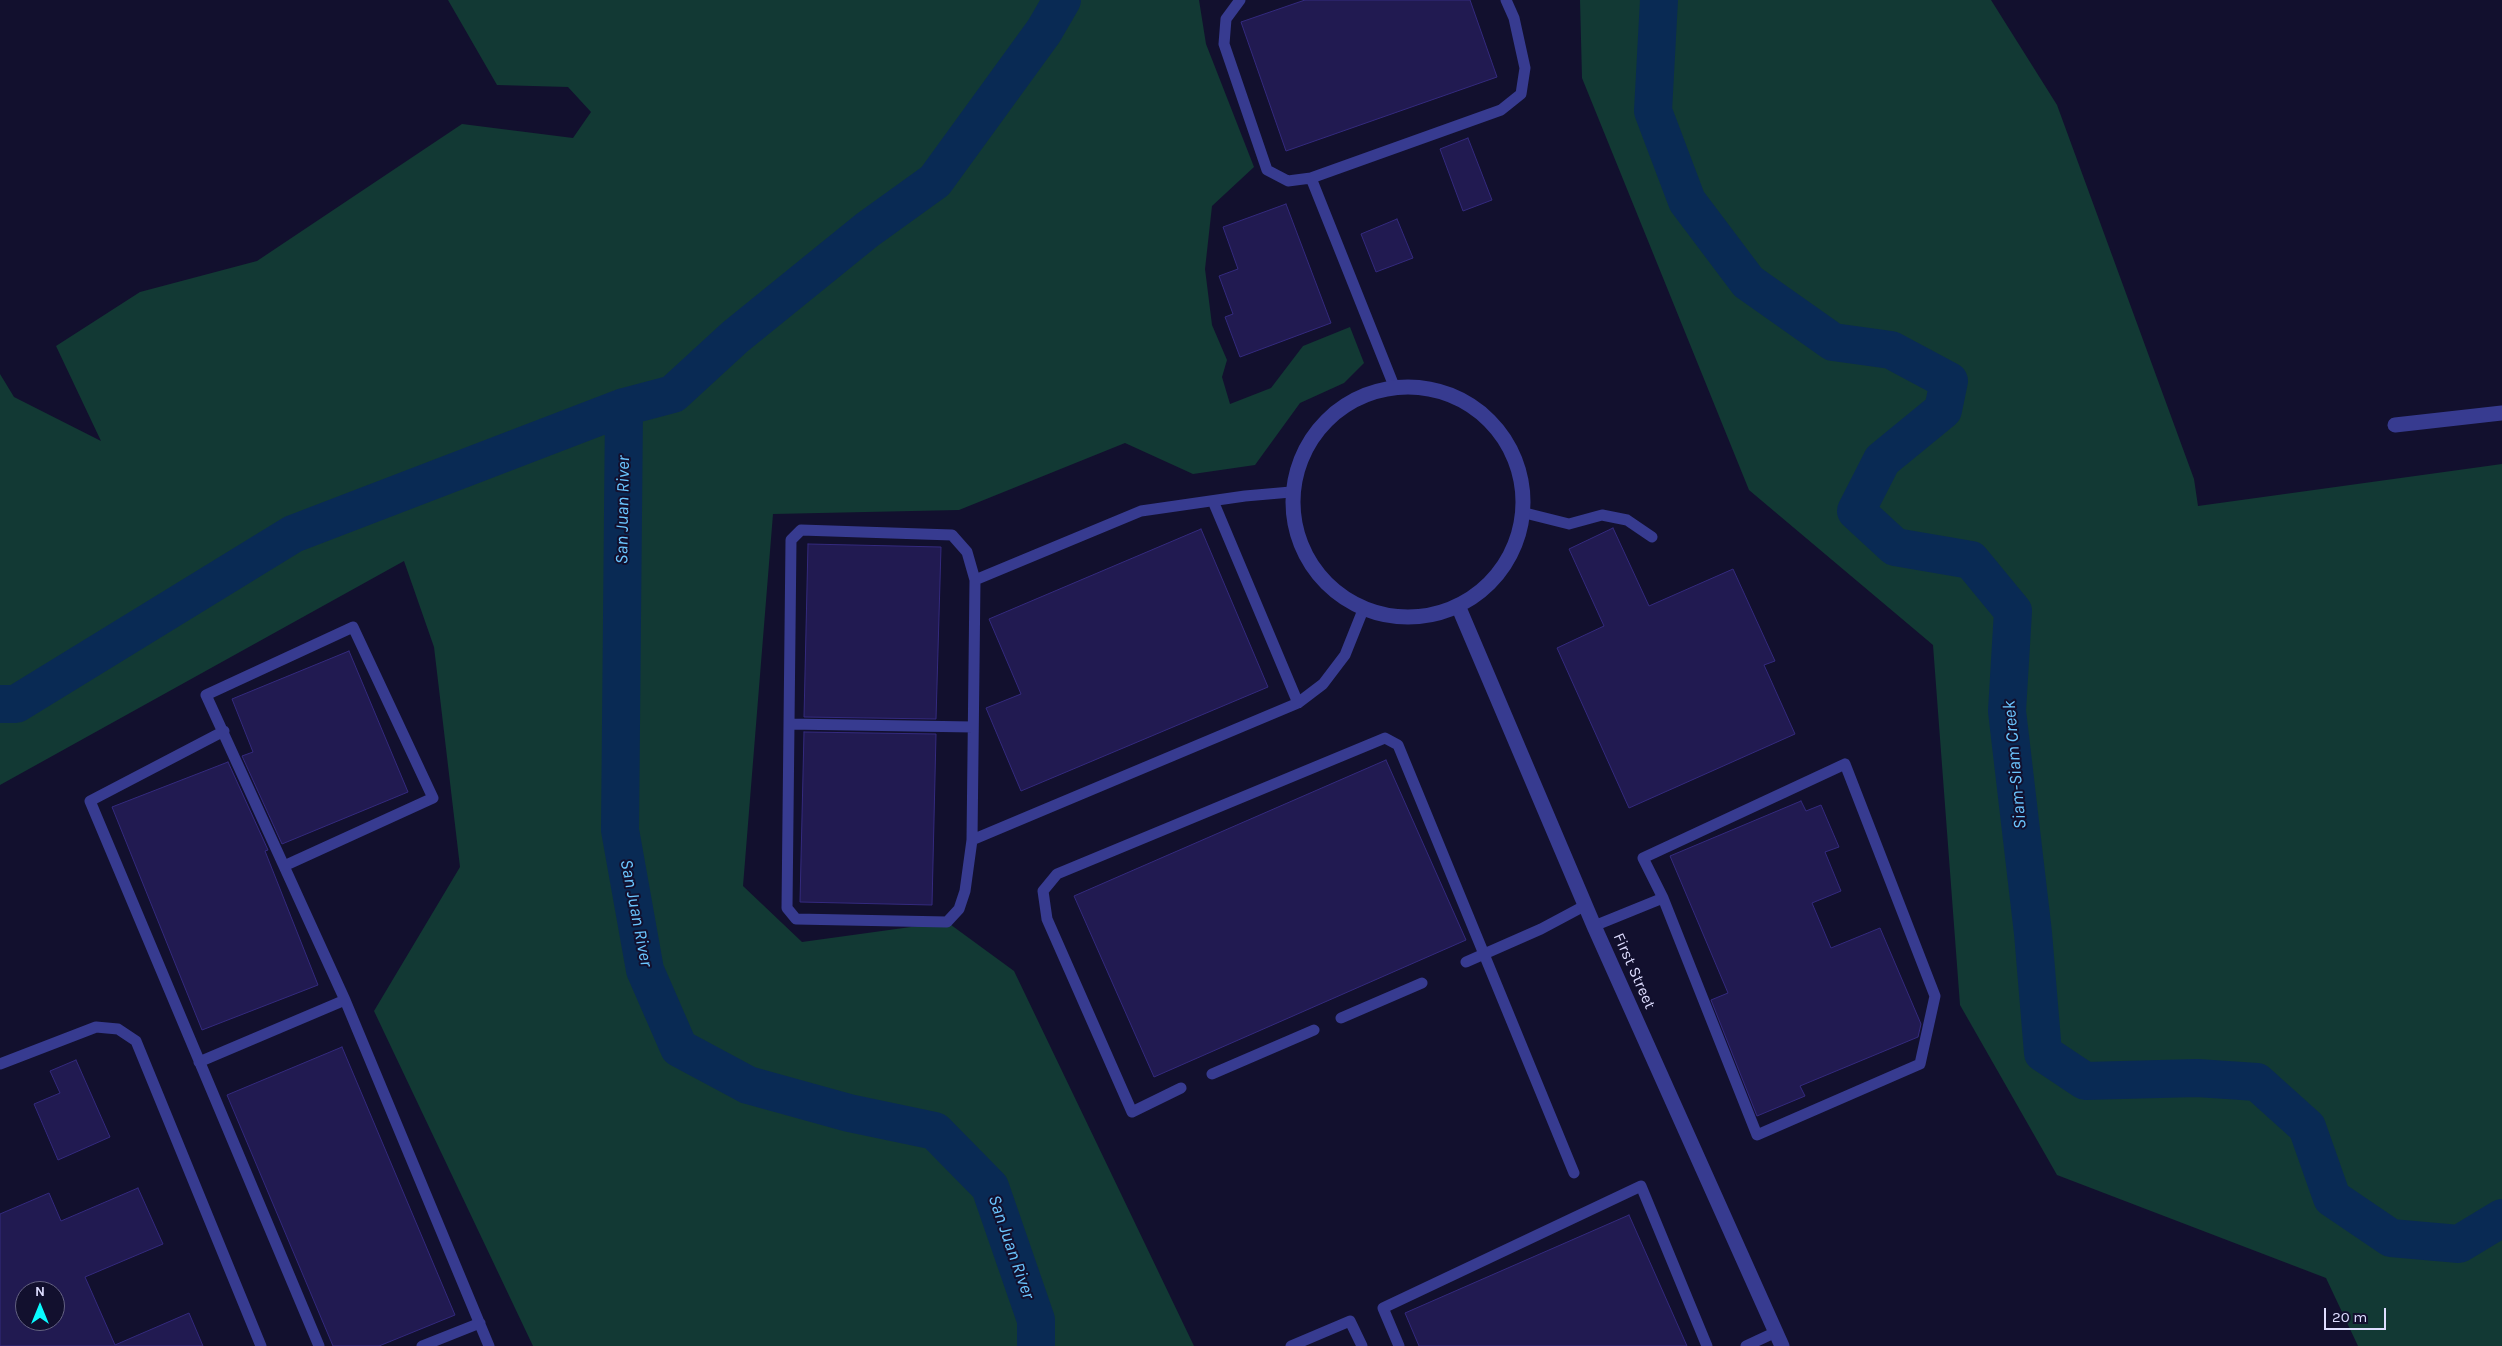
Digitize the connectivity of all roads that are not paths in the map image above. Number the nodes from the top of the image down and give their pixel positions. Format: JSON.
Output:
{"nodes":[{"id":1,"x":1240,"y":0,"type":"edge"},
{"id":2,"x":1506,"y":0,"type":"edge"},
{"id":3,"x":1312,"y":178,"type":"junction"},
{"id":4,"x":1394,"y":386,"type":"junction"},
{"id":5,"x":2502,"y":413,"type":"edge"},
{"id":6,"x":2395,"y":425,"type":"dead end"},
{"id":7,"x":1291,"y":492,"type":"junction"},
{"id":8,"x":1213,"y":501,"type":"junction"},
{"id":9,"x":1525,"y":513,"type":"junction"},
{"id":10,"x":1652,"y":537,"type":"dead end"},
{"id":11,"x":975,"y":580,"type":"junction"},
{"id":12,"x":1459,"y":608,"type":"junction"},
{"id":13,"x":1363,"y":610,"type":"junction"},
{"id":14,"x":1298,"y":704,"type":"junction"},
{"id":15,"x":790,"y":724,"type":"junction"},
{"id":16,"x":973,"y":727,"type":"junction"},
{"id":17,"x":224,"y":731,"type":"junction"},
{"id":18,"x":972,"y":840,"type":"junction"},
{"id":19,"x":284,"y":866,"type":"junction"},
{"id":20,"x":1662,"y":898,"type":"junction"},
{"id":21,"x":1586,"y":905,"type":"junction"},
{"id":22,"x":1594,"y":926,"type":"junction"},
{"id":23,"x":1485,"y":954,"type":"junction"},
{"id":24,"x":1466,"y":962,"type":"dead end"},
{"id":25,"x":1422,"y":983,"type":"dead end"},
{"id":26,"x":345,"y":1000,"type":"junction"},
{"id":27,"x":1342,"y":1018,"type":"dead end"},
{"id":28,"x":1314,"y":1030,"type":"dead end"},
{"id":29,"x":199,"y":1062,"type":"junction"},
{"id":30,"x":0,"y":1064,"type":"edge"},
{"id":31,"x":1212,"y":1074,"type":"dead end"},
{"id":32,"x":1181,"y":1088,"type":"dead end"},
{"id":33,"x":1574,"y":1173,"type":"dead end"},
{"id":34,"x":480,"y":1322,"type":"junction"},
{"id":35,"x":1779,"y":1339,"type":"edge"},
{"id":36,"x":261,"y":1346,"type":"edge"},
{"id":37,"x":318,"y":1346,"type":"edge"},
{"id":38,"x":422,"y":1346,"type":"edge"},
{"id":39,"x":489,"y":1346,"type":"edge"},
{"id":40,"x":1291,"y":1346,"type":"edge"},
{"id":41,"x":1362,"y":1346,"type":"edge"},
{"id":42,"x":1399,"y":1346,"type":"edge"},
{"id":43,"x":1707,"y":1346,"type":"edge"},
{"id":44,"x":1746,"y":1346,"type":"edge"}],
"edges":[{"from":1,"to":3,"type":"lane"},
{"from":2,"to":3,"type":"lane"},
{"from":3,"to":4,"type":"lane"},
{"from":4,"to":7,"type":"street"},
{"from":4,"to":9,"type":"street"},
{"from":5,"to":6,"type":"street"},
{"from":7,"to":8,"type":"lane"},
{"from":7,"to":13,"type":"street"},
{"from":8,"to":11,"type":"lane"},
{"from":8,"to":14,"type":"lane"},
{"from":9,"to":10,"type":"lane"},
{"from":9,"to":12,"type":"street"},
{"from":11,"to":15,"type":"lane"},
{"from":11,"to":16,"type":"lane"},
{"from":12,"to":13,"type":"street"},
{"from":12,"to":21,"type":"street","name":"First Street"},
{"from":13,"to":14,"type":"lane"},
{"from":14,"to":18,"type":"lane"},
{"from":15,"to":16,"type":"lane"},
{"from":15,"to":18,"type":"lane"},
{"from":16,"to":18,"type":"lane"},
{"from":17,"to":19,"type":"lane"},
{"from":17,"to":19,"type":"lane"},
{"from":17,"to":29,"type":"lane"},
{"from":19,"to":26,"type":"lane"},
{"from":20,"to":20,"type":"lane"},
{"from":20,"to":22,"type":"lane"},
{"from":21,"to":22,"type":"street","name":"First Street"},
{"from":21,"to":23,"type":"lane"},
{"from":22,"to":35,"type":"street","name":"First Street"},
{"from":23,"to":24,"type":"lane"},
{"from":23,"to":32,"type":"lane"},
{"from":23,"to":33,"type":"lane"},
{"from":25,"to":27,"type":"lane"},
{"from":26,"to":29,"type":"lane"},
{"from":26,"to":34,"type":"lane"},
{"from":28,"to":31,"type":"lane"},
{"from":29,"to":37,"type":"lane"},
{"from":30,"to":36,"type":"lane"},
{"from":34,"to":38,"type":"lane"},
{"from":34,"to":39,"type":"lane"},
{"from":35,"to":44,"type":"lane"},
{"from":40,"to":41,"type":"lane"},
{"from":42,"to":43,"type":"lane"}]}
